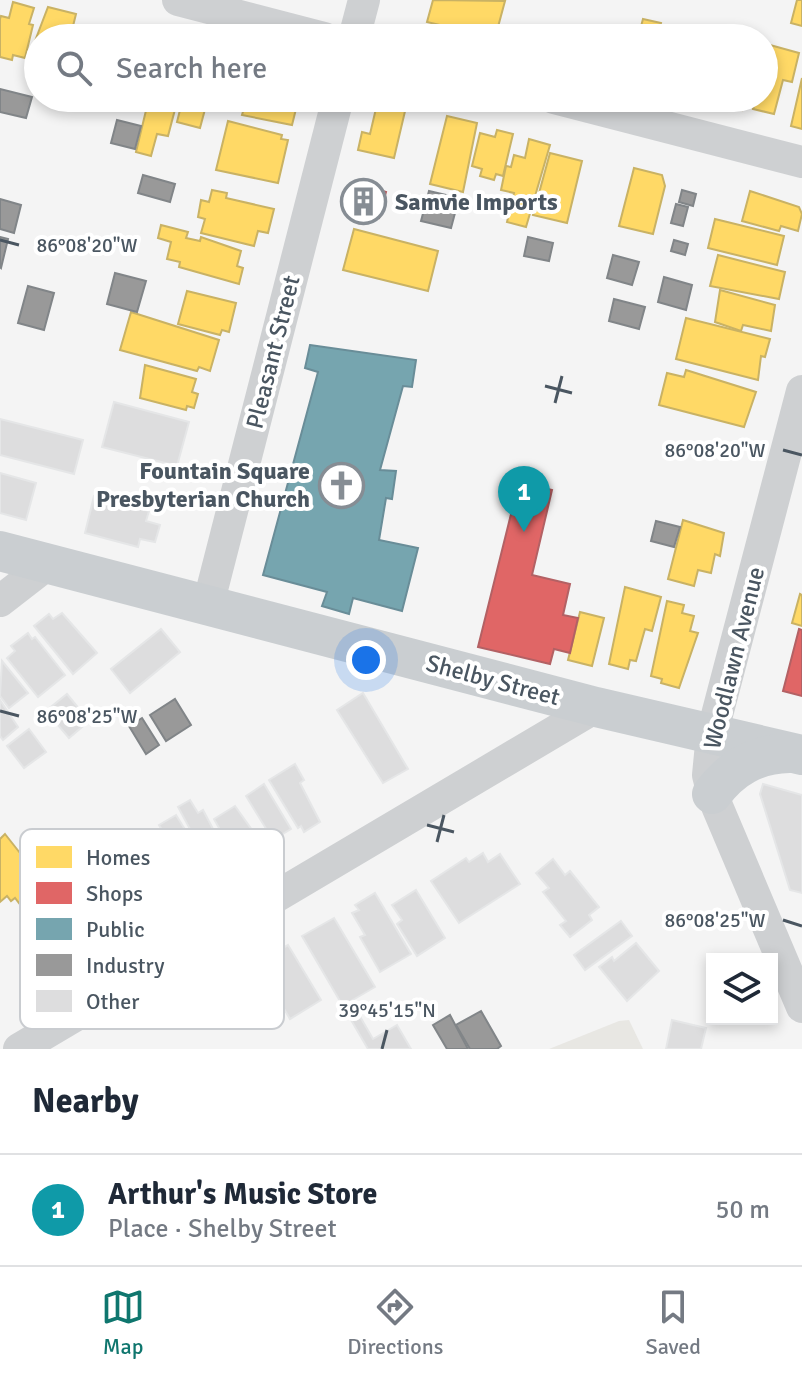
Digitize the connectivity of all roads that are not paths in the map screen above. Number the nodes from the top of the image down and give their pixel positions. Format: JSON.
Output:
{"nodes":[{"id":1,"x":178,"y":0,"type":"edge"},
{"id":2,"x":364,"y":0,"type":"edge"},
{"id":3,"x":270,"y":24,"type":"edge"},
{"id":4,"x":358,"y":24,"type":"edge"},
{"id":5,"x":334,"y":112,"type":"edge"},
{"id":6,"x":608,"y":112,"type":"edge"},
{"id":7,"x":802,"y":162,"type":"edge"},
{"id":8,"x":802,"y":391,"type":"edge"},
{"id":9,"x":0,"y":551,"type":"edge"},
{"id":10,"x":49,"y":563,"type":"junction"},
{"id":11,"x":0,"y":601,"type":"edge"},
{"id":12,"x":208,"y":605,"type":"junction"},
{"id":13,"x":596,"y":707,"type":"junction"},
{"id":14,"x":712,"y":734,"type":"junction"},
{"id":15,"x":797,"y":754,"type":"edge"},
{"id":16,"x":712,"y":794,"type":"junction"},
{"id":17,"x":284,"y":892,"type":"edge"},
{"id":18,"x":802,"y":1007,"type":"edge"},
{"id":19,"x":53,"y":1029,"type":"edge"},
{"id":20,"x":19,"y":1049,"type":"edge"}],
"edges":[{"from":1,"to":3,"type":"street"},
{"from":2,"to":4,"type":"street"},
{"from":5,"to":12,"type":"street","name":"Pleasant Street"},
{"from":6,"to":7,"type":"street"},
{"from":8,"to":14,"type":"street","name":"Woodlawn Avenue"},
{"from":9,"to":10,"type":"main road","name":"Shelby Street"},
{"from":10,"to":11,"type":"street"},
{"from":10,"to":12,"type":"main road","name":"Shelby Street"},
{"from":12,"to":13,"type":"main road","name":"Shelby Street"},
{"from":13,"to":14,"type":"main road","name":"Shelby Street"},
{"from":13,"to":17,"type":"street"},
{"from":14,"to":15,"type":"main road","name":"Shelby Street"},
{"from":14,"to":16,"type":"street","name":"Woodlawn Avenue"},
{"from":15,"to":16,"type":"main road"},
{"from":16,"to":18,"type":"street","name":"Woodlawn Avenue"},
{"from":19,"to":20,"type":"street"}]}
